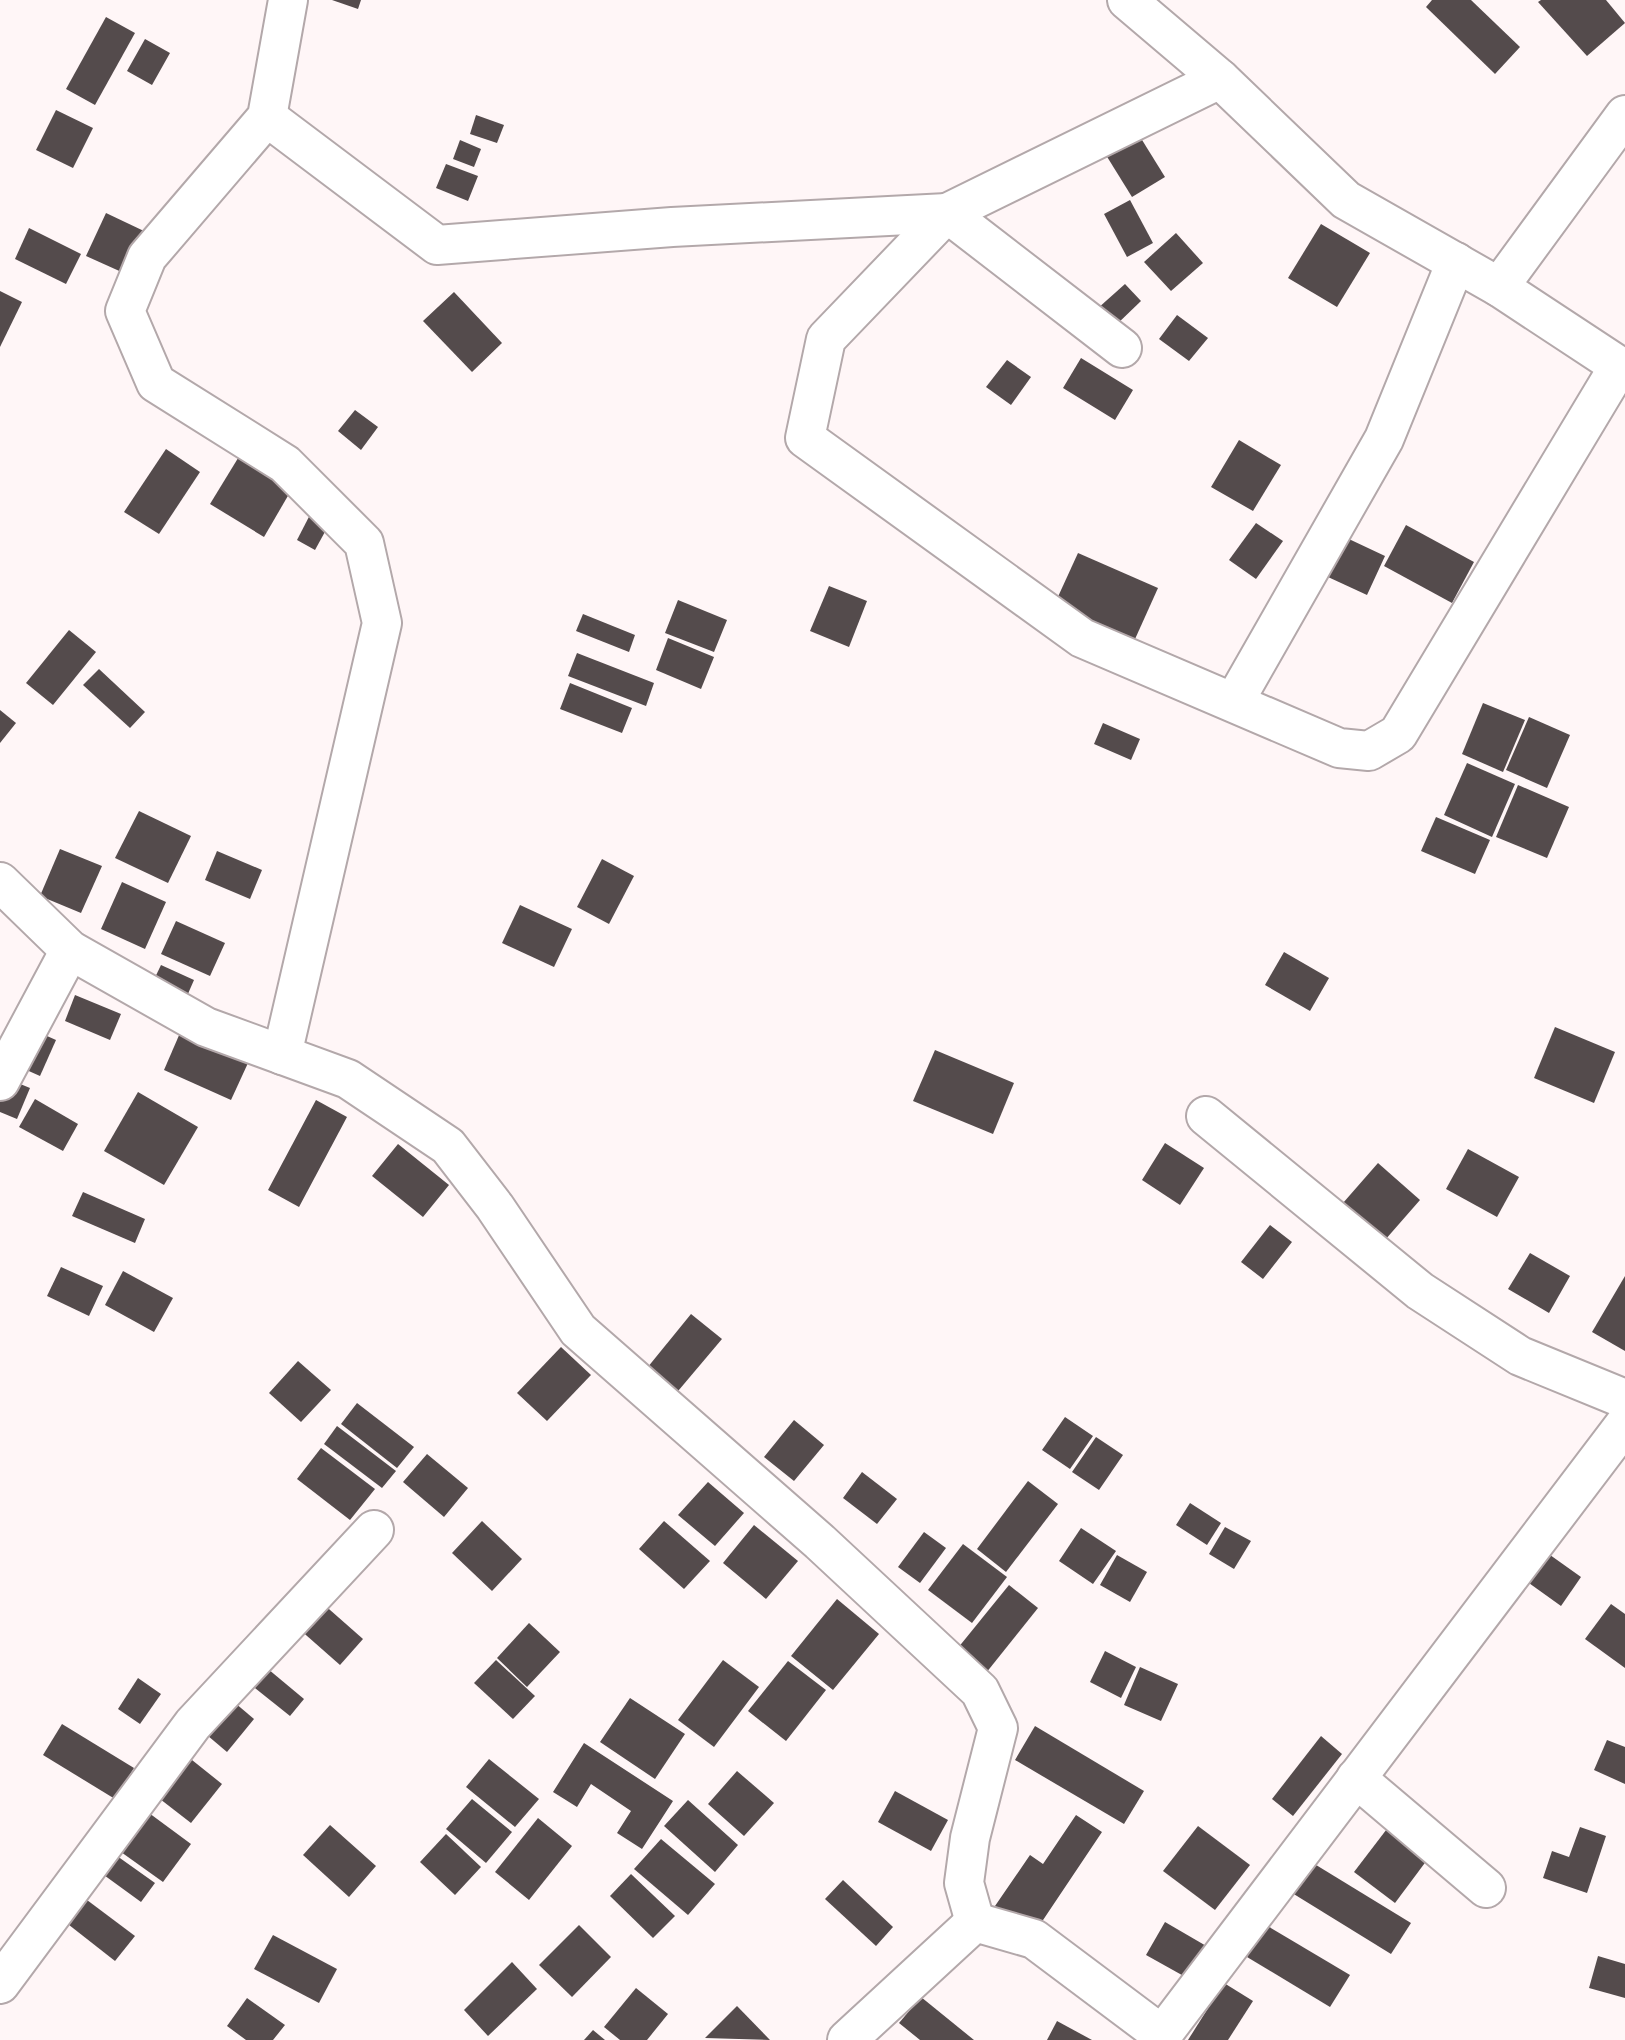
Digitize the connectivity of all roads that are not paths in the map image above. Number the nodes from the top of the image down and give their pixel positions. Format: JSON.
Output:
{"nodes":[{"id":1,"x":288,"y":0,"type":"edge"},
{"id":2,"x":1127,"y":0,"type":"edge"},
{"id":3,"x":1220,"y":79,"type":"junction"},
{"id":4,"x":1625,"y":116,"type":"edge"},
{"id":5,"x":267,"y":117,"type":"junction"},
{"id":6,"x":947,"y":214,"type":"junction"},
{"id":7,"x":1456,"y":262,"type":"junction"},
{"id":8,"x":1499,"y":287,"type":"junction"},
{"id":9,"x":1122,"y":348,"type":"dead end"},
{"id":10,"x":1622,"y":368,"type":"edge"},
{"id":11,"x":1234,"y":702,"type":"junction"},
{"id":12,"x":5,"y":896,"type":"edge"},
{"id":13,"x":70,"y":950,"type":"junction"},
{"id":14,"x":282,"y":1055,"type":"junction"},
{"id":15,"x":0,"y":1081,"type":"edge"},
{"id":16,"x":1206,"y":1116,"type":"dead end"},
{"id":17,"x":1625,"y":1399,"type":"edge"},
{"id":18,"x":1625,"y":1424,"type":"edge"},
{"id":19,"x":374,"y":1530,"type":"dead end"},
{"id":20,"x":1356,"y":1779,"type":"junction"},
{"id":21,"x":1486,"y":1888,"type":"dead end"},
{"id":22,"x":975,"y":1922,"type":"junction"},
{"id":23,"x":0,"y":1984,"type":"edge"},
{"id":24,"x":1165,"y":2037,"type":"edge"},
{"id":25,"x":847,"y":2040,"type":"edge"}],
"edges":[{"from":1,"to":5,"type":"street"},
{"from":2,"to":3,"type":"street"},
{"from":3,"to":6,"type":"street"},
{"from":3,"to":7,"type":"street"},
{"from":4,"to":8,"type":"street"},
{"from":5,"to":6,"type":"street"},
{"from":5,"to":14,"type":"street"},
{"from":6,"to":9,"type":"street"},
{"from":6,"to":11,"type":"street"},
{"from":7,"to":8,"type":"street"},
{"from":7,"to":11,"type":"street"},
{"from":8,"to":10,"type":"street"},
{"from":10,"to":11,"type":"street"},
{"from":12,"to":13,"type":"street"},
{"from":13,"to":14,"type":"street"},
{"from":13,"to":15,"type":"street"},
{"from":14,"to":22,"type":"street"},
{"from":16,"to":17,"type":"street"},
{"from":18,"to":20,"type":"street"},
{"from":19,"to":23,"type":"street"},
{"from":20,"to":21,"type":"street"},
{"from":20,"to":24,"type":"street"},
{"from":22,"to":24,"type":"street"},
{"from":22,"to":25,"type":"street"}]}
